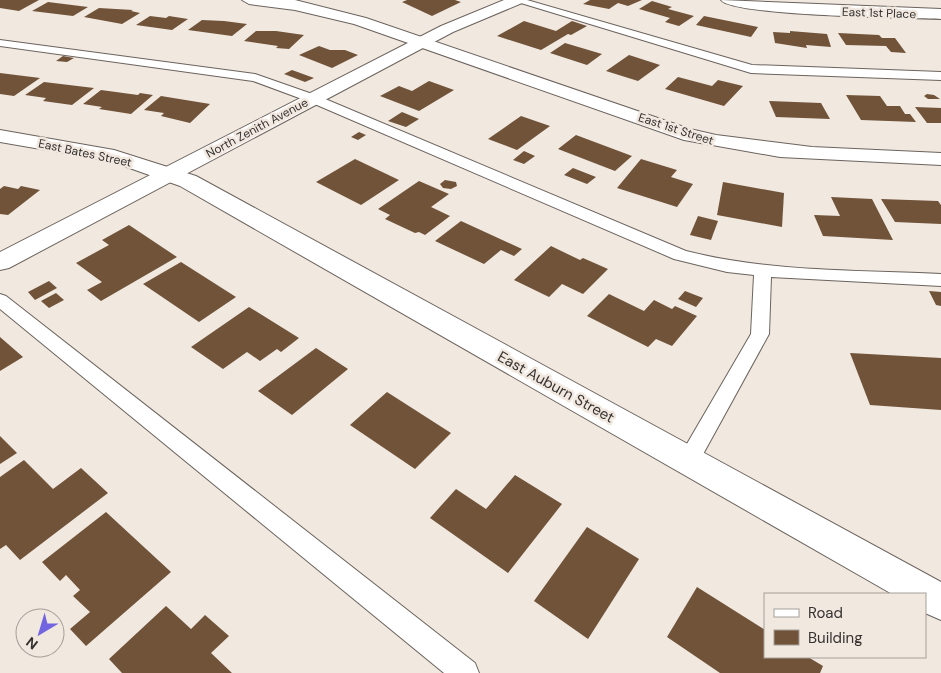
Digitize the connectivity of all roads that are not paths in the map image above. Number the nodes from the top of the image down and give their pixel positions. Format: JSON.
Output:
{"nodes":[{"id":1,"x":249,"y":0,"type":"edge"},
{"id":2,"x":516,"y":0,"type":"edge"},
{"id":3,"x":728,"y":0,"type":"edge"},
{"id":4,"x":941,"y":14,"type":"edge"},
{"id":5,"x":422,"y":42,"type":"junction"},
{"id":6,"x":0,"y":43,"type":"edge"},
{"id":7,"x":941,"y":76,"type":"edge"},
{"id":8,"x":314,"y":99,"type":"junction"},
{"id":9,"x":0,"y":136,"type":"edge"},
{"id":10,"x":941,"y":159,"type":"edge"},
{"id":11,"x":170,"y":174,"type":"junction"},
{"id":12,"x":0,"y":262,"type":"edge"},
{"id":13,"x":763,"y":271,"type":"junction"},
{"id":14,"x":941,"y":280,"type":"edge"},
{"id":15,"x":0,"y":300,"type":"edge"},
{"id":16,"x":688,"y":461,"type":"junction"},
{"id":17,"x":925,"y":593,"type":"edge"},
{"id":18,"x":926,"y":594,"type":"edge"},
{"id":19,"x":941,"y":602,"type":"edge"},
{"id":20,"x":465,"y":673,"type":"edge"}],
"edges":[{"from":1,"to":5,"type":"street"},
{"from":2,"to":5,"type":"street","name":"North Zenith Avenue"},
{"from":2,"to":7,"type":"lane"},
{"from":3,"to":4,"type":"street","name":"East 1st Place"},
{"from":5,"to":8,"type":"street","name":"North Zenith Avenue"},
{"from":5,"to":10,"type":"street","name":"East 1st Street"},
{"from":6,"to":8,"type":"lane"},
{"from":8,"to":11,"type":"street","name":"North Zenith Avenue"},
{"from":8,"to":13,"type":"lane"},
{"from":9,"to":11,"type":"street","name":"East Bates Street"},
{"from":11,"to":12,"type":"street","name":"North Zenith Avenue"},
{"from":11,"to":16,"type":"street","name":"East Auburn Street"},
{"from":13,"to":14,"type":"lane"},
{"from":13,"to":16,"type":"lane"},
{"from":15,"to":20,"type":"lane"},
{"from":16,"to":17,"type":"street","name":"East Auburn Street"},
{"from":18,"to":19,"type":"street","name":"East Auburn Street"}]}
